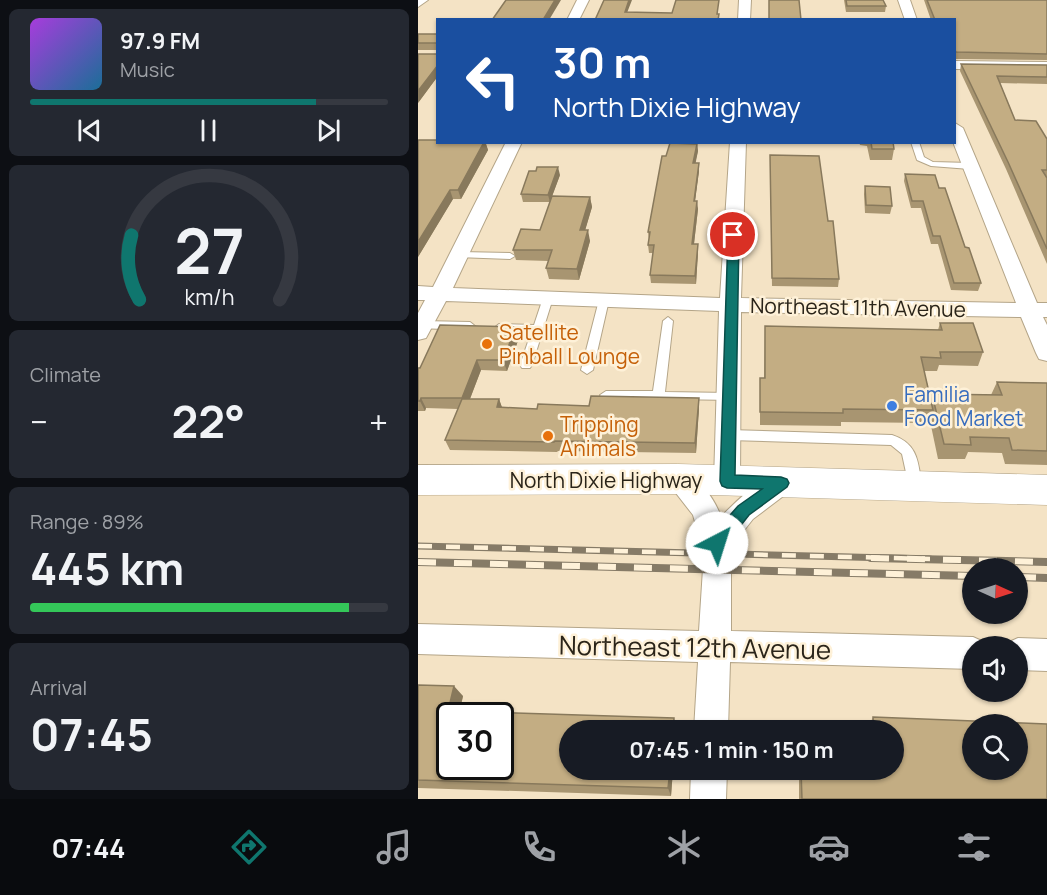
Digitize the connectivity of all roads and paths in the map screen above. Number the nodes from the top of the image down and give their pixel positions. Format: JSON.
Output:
{"nodes":[{"id":1,"x":422,"y":0,"type":"edge"},
{"id":2,"x":583,"y":0,"type":"edge"},
{"id":3,"x":745,"y":0,"type":"edge"},
{"id":4,"x":904,"y":0,"type":"edge"},
{"id":5,"x":418,"y":4,"type":"edge"},
{"id":6,"x":574,"y":18,"type":"edge"},
{"id":7,"x":744,"y":18,"type":"edge"},
{"id":8,"x":910,"y":18,"type":"edge"},
{"id":9,"x":956,"y":65,"type":"edge"},
{"id":10,"x":1046,"y":66,"type":"edge"},
{"id":11,"x":956,"y":131,"type":"edge"},
{"id":12,"x":513,"y":144,"type":"edge"},
{"id":13,"x":738,"y":144,"type":"edge"},
{"id":14,"x":916,"y":144,"type":"edge"},
{"id":15,"x":970,"y":166,"type":"junction"},
{"id":16,"x":460,"y":255,"type":"junction"},
{"id":17,"x":510,"y":256,"type":"dead end"},
{"id":18,"x":428,"y":293,"type":"edge"},
{"id":19,"x":548,"y":298,"type":"junction"},
{"id":20,"x":604,"y":300,"type":"junction"},
{"id":21,"x":730,"y":305,"type":"junction"},
{"id":22,"x":1037,"y":309,"type":"edge"},
{"id":23,"x":668,"y":321,"type":"dead end"},
{"id":24,"x":420,"y":329,"type":"edge"},
{"id":25,"x":537,"y":329,"type":"junction"},
{"id":26,"x":1046,"y":353,"type":"edge"},
{"id":27,"x":526,"y":365,"type":"dead end"},
{"id":28,"x":587,"y":370,"type":"dead end"},
{"id":29,"x":606,"y":395,"type":"edge"},
{"id":30,"x":658,"y":396,"type":"junction"},
{"id":31,"x":730,"y":397,"type":"junction"},
{"id":32,"x":729,"y":435,"type":"junction"},
{"id":33,"x":678,"y":479,"type":"junction"},
{"id":34,"x":418,"y":480,"type":"edge"},
{"id":35,"x":727,"y":481,"type":"junction"},
{"id":36,"x":781,"y":483,"type":"junction"},
{"id":37,"x":915,"y":487,"type":"junction"},
{"id":38,"x":1046,"y":490,"type":"edge"},
{"id":39,"x":717,"y":543,"type":"junction"},
{"id":40,"x":418,"y":639,"type":"edge"},
{"id":41,"x":714,"y":648,"type":"junction"},
{"id":42,"x":962,"y":653,"type":"edge"},
{"id":43,"x":1028,"y":654,"type":"edge"},
{"id":44,"x":1046,"y":655,"type":"edge"},
{"id":45,"x":711,"y":720,"type":"edge"},
{"id":46,"x":709,"y":780,"type":"edge"},
{"id":47,"x":708,"y":799,"type":"edge"}],
"edges":[{"from":1,"to":5,"type":"street"},
{"from":2,"to":6,"type":"street"},
{"from":3,"to":7,"type":"street"},
{"from":4,"to":8,"type":"street"},
{"from":9,"to":10,"type":"street"},
{"from":11,"to":15,"type":"street"},
{"from":12,"to":16,"type":"street"},
{"from":13,"to":21,"type":"street"},
{"from":14,"to":15,"type":"lane"},
{"from":15,"to":22,"type":"street"},
{"from":16,"to":17,"type":"lane"},
{"from":16,"to":18,"type":"street"},
{"from":18,"to":19,"type":"street","name":"Northeast 11th Avenue"},
{"from":18,"to":24,"type":"street"},
{"from":19,"to":20,"type":"street","name":"Northeast 11th Avenue"},
{"from":19,"to":25,"type":"lane"},
{"from":20,"to":21,"type":"street","name":"Northeast 11th Avenue"},
{"from":20,"to":28,"type":"lane"},
{"from":21,"to":22,"type":"street","name":"Northeast 11th Avenue"},
{"from":21,"to":31,"type":"street"},
{"from":22,"to":26,"type":"street"},
{"from":23,"to":30,"type":"lane"},
{"from":24,"to":25,"type":"lane"},
{"from":25,"to":27,"type":"lane"},
{"from":29,"to":30,"type":"lane"},
{"from":30,"to":31,"type":"lane"},
{"from":31,"to":32,"type":"street"},
{"from":32,"to":35,"type":"street"},
{"from":32,"to":37,"type":"lane"},
{"from":33,"to":34,"type":"main road","name":"North Dixie Highway"},
{"from":33,"to":35,"type":"main road","name":"North Dixie Highway"},
{"from":33,"to":39,"type":"street"},
{"from":35,"to":36,"type":"main road","name":"North Dixie Highway"},
{"from":36,"to":37,"type":"main road","name":"North Dixie Highway"},
{"from":36,"to":39,"type":"street"},
{"from":37,"to":38,"type":"main road","name":"North Dixie Highway"},
{"from":39,"to":41,"type":"street"},
{"from":40,"to":41,"type":"street","name":"Northeast 12th Avenue"},
{"from":41,"to":42,"type":"street","name":"Northeast 12th Avenue"},
{"from":41,"to":45,"type":"street"},
{"from":43,"to":44,"type":"street"},
{"from":46,"to":47,"type":"street"}]}
